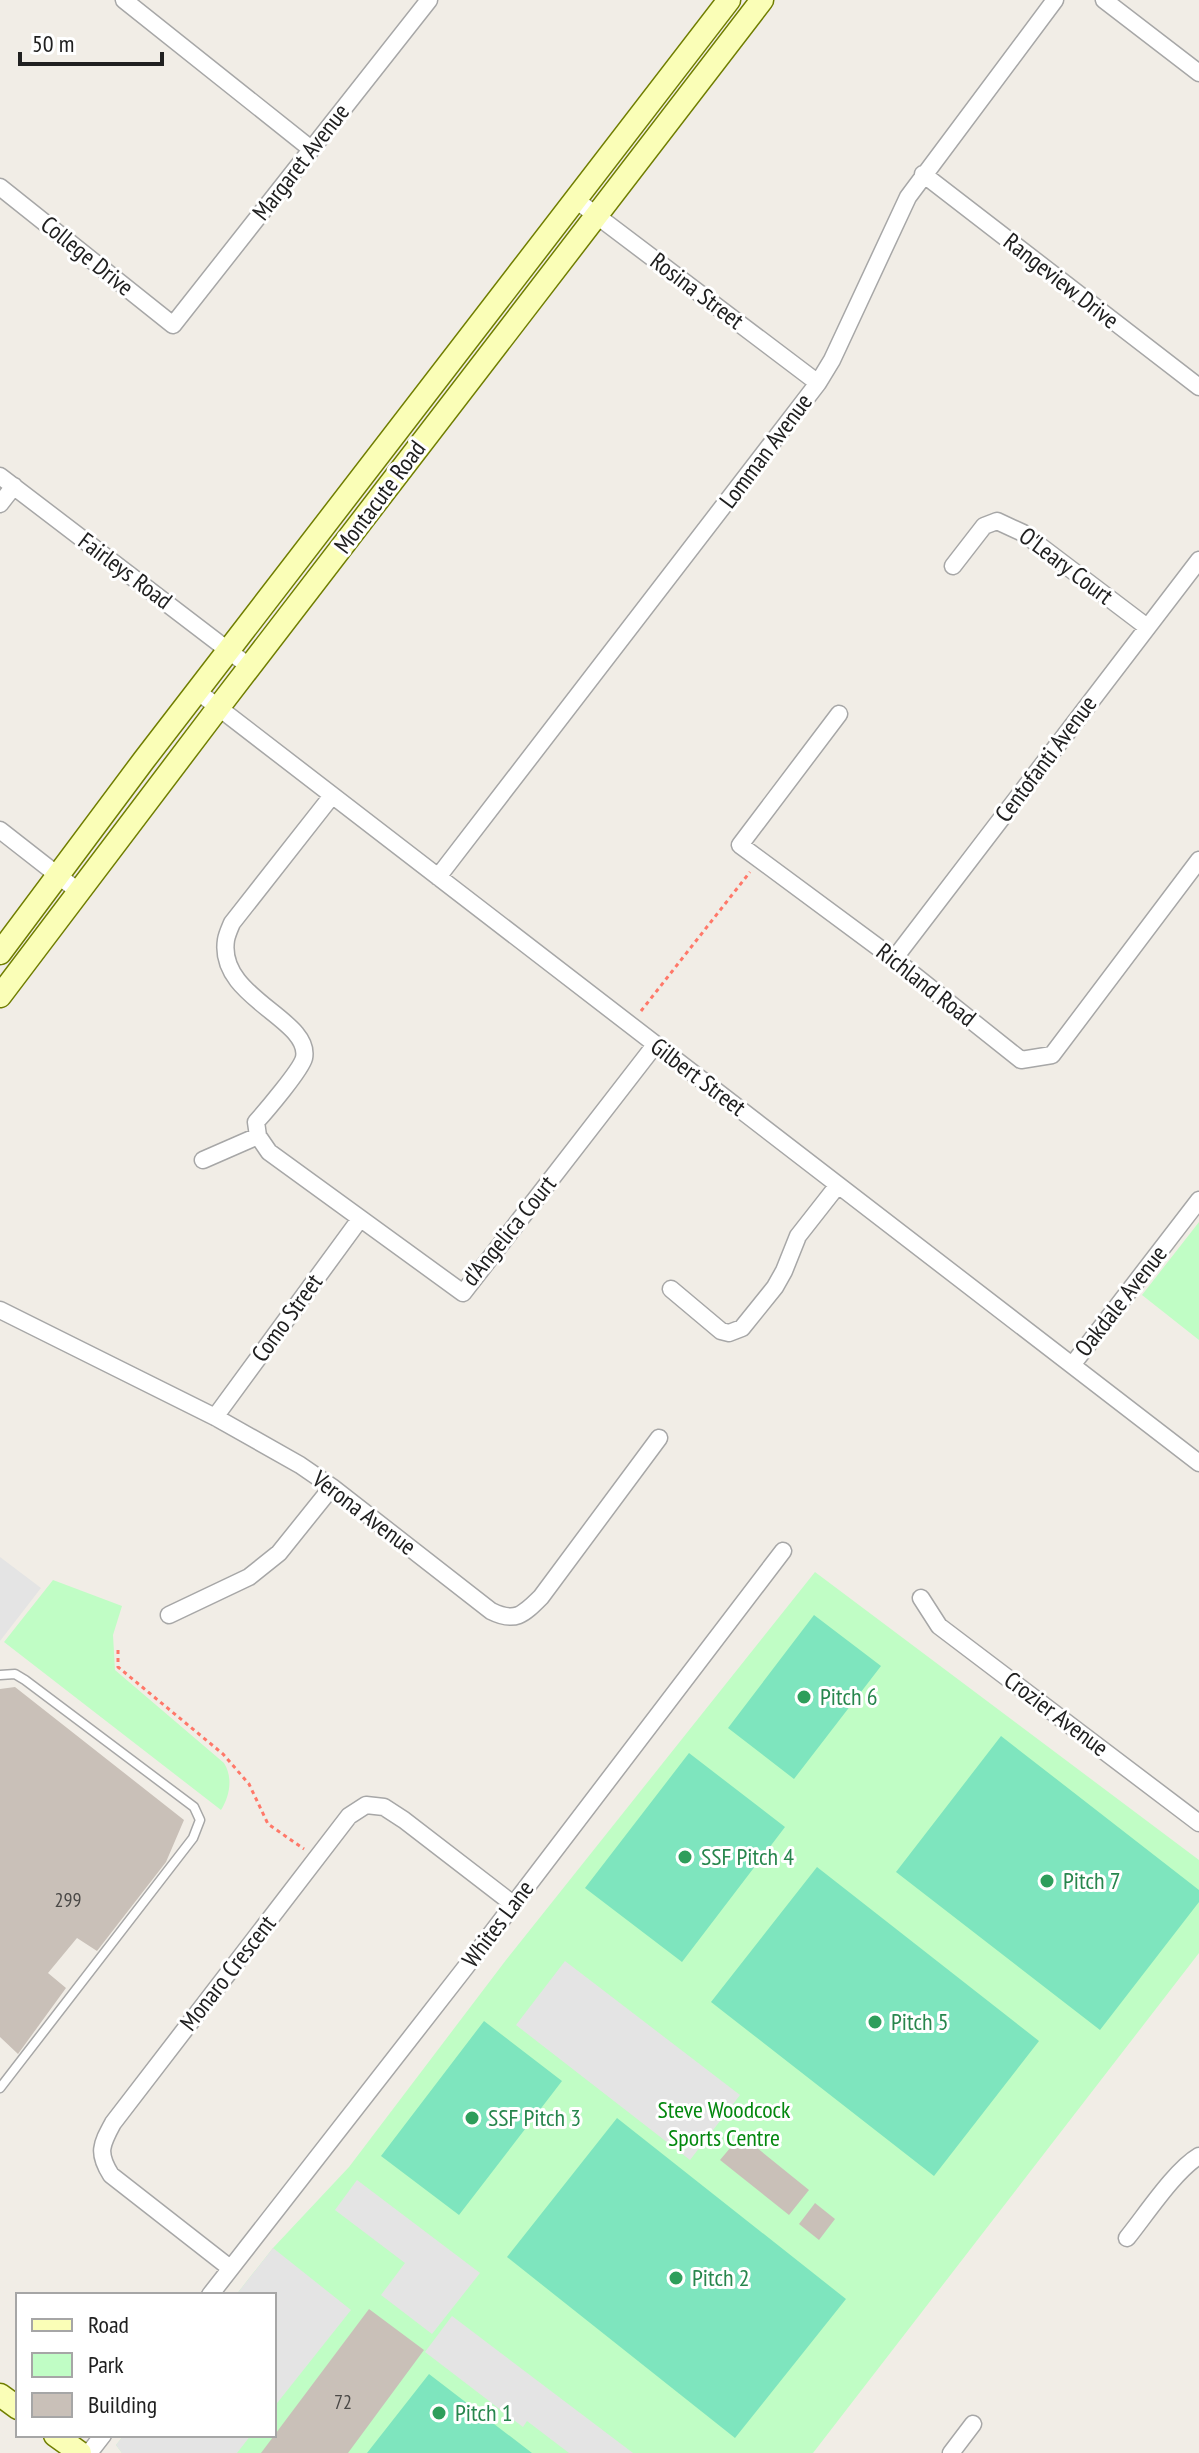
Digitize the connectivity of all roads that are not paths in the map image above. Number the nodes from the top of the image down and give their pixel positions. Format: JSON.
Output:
{"nodes":[{"id":1,"x":124,"y":0,"type":"edge"},
{"id":2,"x":429,"y":0,"type":"edge"},
{"id":3,"x":729,"y":0,"type":"edge"},
{"id":4,"x":762,"y":0,"type":"edge"},
{"id":5,"x":1055,"y":0,"type":"edge"},
{"id":6,"x":1104,"y":0,"type":"edge"},
{"id":7,"x":1199,"y":73,"type":"edge"},
{"id":8,"x":311,"y":149,"type":"junction"},
{"id":9,"x":923,"y":174,"type":"junction"},
{"id":10,"x":0,"y":187,"type":"edge"},
{"id":11,"x":576,"y":200,"type":"junction"},
{"id":12,"x":596,"y":214,"type":"junction"},
{"id":13,"x":173,"y":325,"type":"joint"},
{"id":14,"x":818,"y":383,"type":"junction"},
{"id":15,"x":1199,"y":387,"type":"edge"},
{"id":16,"x":0,"y":476,"type":"edge"},
{"id":17,"x":14,"y":486,"type":"junction"},
{"id":18,"x":0,"y":504,"type":"edge"},
{"id":19,"x":1199,"y":560,"type":"edge"},
{"id":20,"x":953,"y":566,"type":"dead end"},
{"id":21,"x":1147,"y":627,"type":"junction"},
{"id":22,"x":230,"y":650,"type":"junction"},
{"id":23,"x":250,"y":667,"type":"junction"},
{"id":24,"x":197,"y":691,"type":"junction"},
{"id":25,"x":218,"y":708,"type":"junction"},
{"id":26,"x":839,"y":714,"type":"dead end"},
{"id":27,"x":331,"y":797,"type":"junction"},
{"id":28,"x":0,"y":830,"type":"edge"},
{"id":29,"x":1199,"y":860,"type":"edge"},
{"id":30,"x":59,"y":875,"type":"junction"},
{"id":31,"x":438,"y":877,"type":"junction"},
{"id":32,"x":78,"y":891,"type":"junction"},
{"id":33,"x":0,"y":953,"type":"edge"},
{"id":34,"x":894,"y":959,"type":"junction"},
{"id":35,"x":0,"y":996,"type":"edge"},
{"id":36,"x":655,"y":1045,"type":"junction"},
{"id":37,"x":257,"y":1129,"type":"junction"},
{"id":38,"x":203,"y":1160,"type":"dead end"},
{"id":39,"x":838,"y":1185,"type":"junction"},
{"id":40,"x":1199,"y":1200,"type":"edge"},
{"id":41,"x":360,"y":1219,"type":"junction"},
{"id":42,"x":671,"y":1289,"type":"dead end"},
{"id":43,"x":0,"y":1310,"type":"edge"},
{"id":44,"x":1073,"y":1364,"type":"junction"},
{"id":45,"x":215,"y":1417,"type":"junction"},
{"id":46,"x":659,"y":1438,"type":"dead end"},
{"id":47,"x":1199,"y":1463,"type":"edge"},
{"id":48,"x":332,"y":1487,"type":"junction"},
{"id":49,"x":783,"y":1551,"type":"dead end"},
{"id":50,"x":921,"y":1598,"type":"dead end"},
{"id":51,"x":169,"y":1615,"type":"dead end"},
{"id":52,"x":0,"y":1675,"type":"edge"},
{"id":53,"x":1199,"y":1823,"type":"edge"},
{"id":54,"x":513,"y":1904,"type":"junction"},
{"id":55,"x":0,"y":2088,"type":"edge"},
{"id":56,"x":1199,"y":2156,"type":"edge"},
{"id":57,"x":1127,"y":2238,"type":"dead end"},
{"id":58,"x":230,"y":2268,"type":"junction"},
{"id":59,"x":211,"y":2293,"type":"edge"},
{"id":60,"x":973,"y":2424,"type":"dead end"},
{"id":61,"x":58,"y":2437,"type":"edge"},
{"id":62,"x":101,"y":2437,"type":"edge"},
{"id":63,"x":80,"y":2453,"type":"edge"},
{"id":64,"x":89,"y":2453,"type":"edge"},
{"id":65,"x":951,"y":2453,"type":"edge"}],
"edges":[{"from":1,"to":8,"type":"street"},
{"from":2,"to":8,"type":"street","name":"Margaret Avenue"},
{"from":3,"to":11,"type":"main road","name":"Montacute Road"},
{"from":4,"to":12,"type":"main road","name":"Montacute Road"},
{"from":5,"to":9,"type":"street","name":"Lomman Avenue"},
{"from":6,"to":7,"type":"street"},
{"from":8,"to":13,"type":"street","name":"Margaret Avenue"},
{"from":9,"to":14,"type":"street","name":"Lomman Avenue"},
{"from":9,"to":15,"type":"street","name":"Rangeview Drive"},
{"from":10,"to":13,"type":"street","name":"College Drive"},
{"from":11,"to":12,"type":"street","name":"Rosina Street"},
{"from":11,"to":22,"type":"main road","name":"Montacute Road"},
{"from":12,"to":14,"type":"street","name":"Rosina Street"},
{"from":12,"to":23,"type":"main road","name":"Montacute Road"},
{"from":14,"to":31,"type":"street","name":"Lomman Avenue"},
{"from":16,"to":17,"type":"street","name":"Fairleys Road"},
{"from":17,"to":18,"type":"street"},
{"from":17,"to":22,"type":"street","name":"Fairleys Road"},
{"from":19,"to":21,"type":"street","name":"Centofanti Avenue"},
{"from":20,"to":21,"type":"street","name":"O'Leary Court"},
{"from":21,"to":34,"type":"street","name":"Centofanti Avenue"},
{"from":22,"to":23,"type":"street","name":"Fairleys Road"},
{"from":22,"to":24,"type":"main road","name":"Montacute Road"},
{"from":23,"to":25,"type":"main road","name":"Montacute Road"},
{"from":24,"to":25,"type":"street","name":"Gilbert Street"},
{"from":24,"to":30,"type":"main road","name":"Montacute Road"},
{"from":25,"to":27,"type":"street","name":"Gilbert Street"},
{"from":25,"to":32,"type":"main road","name":"Montacute Road"},
{"from":26,"to":34,"type":"street","name":"Richland Road"},
{"from":27,"to":31,"type":"street","name":"Gilbert Street"},
{"from":27,"to":37,"type":"street"},
{"from":28,"to":30,"type":"street"},
{"from":29,"to":34,"type":"street","name":"Richland Road"},
{"from":30,"to":32,"type":"street"},
{"from":30,"to":33,"type":"main road","name":"Montacute Road"},
{"from":31,"to":36,"type":"street","name":"Gilbert Street"},
{"from":32,"to":35,"type":"main road","name":"Montacute Road"},
{"from":36,"to":39,"type":"street","name":"Gilbert Street"},
{"from":36,"to":41,"type":"street","name":"d'Angelica Court"},
{"from":37,"to":38,"type":"street"},
{"from":37,"to":41,"type":"street","name":"d'Angelica Court"},
{"from":39,"to":42,"type":"street"},
{"from":39,"to":44,"type":"street","name":"Gilbert Street"},
{"from":40,"to":44,"type":"street","name":"Oakdale Avenue"},
{"from":41,"to":45,"type":"street","name":"Como Street"},
{"from":43,"to":45,"type":"street","name":"Verona Avenue"},
{"from":44,"to":47,"type":"street","name":"Gilbert Street"},
{"from":45,"to":48,"type":"street","name":"Verona Avenue"},
{"from":46,"to":48,"type":"street","name":"Verona Avenue"},
{"from":48,"to":51,"type":"street"},
{"from":49,"to":54,"type":"street","name":"Whites Lane"},
{"from":50,"to":53,"type":"street","name":"Crozier Avenue"},
{"from":52,"to":55,"type":"lane"},
{"from":54,"to":58,"type":"street","name":"Whites Lane"},
{"from":54,"to":58,"type":"street","name":"Monaro Crescent"},
{"from":56,"to":57,"type":"street"},
{"from":58,"to":59,"type":"street","name":"Whites Lane"},
{"from":60,"to":65,"type":"street"},
{"from":61,"to":63,"type":"main road"},
{"from":62,"to":64,"type":"street"}]}
